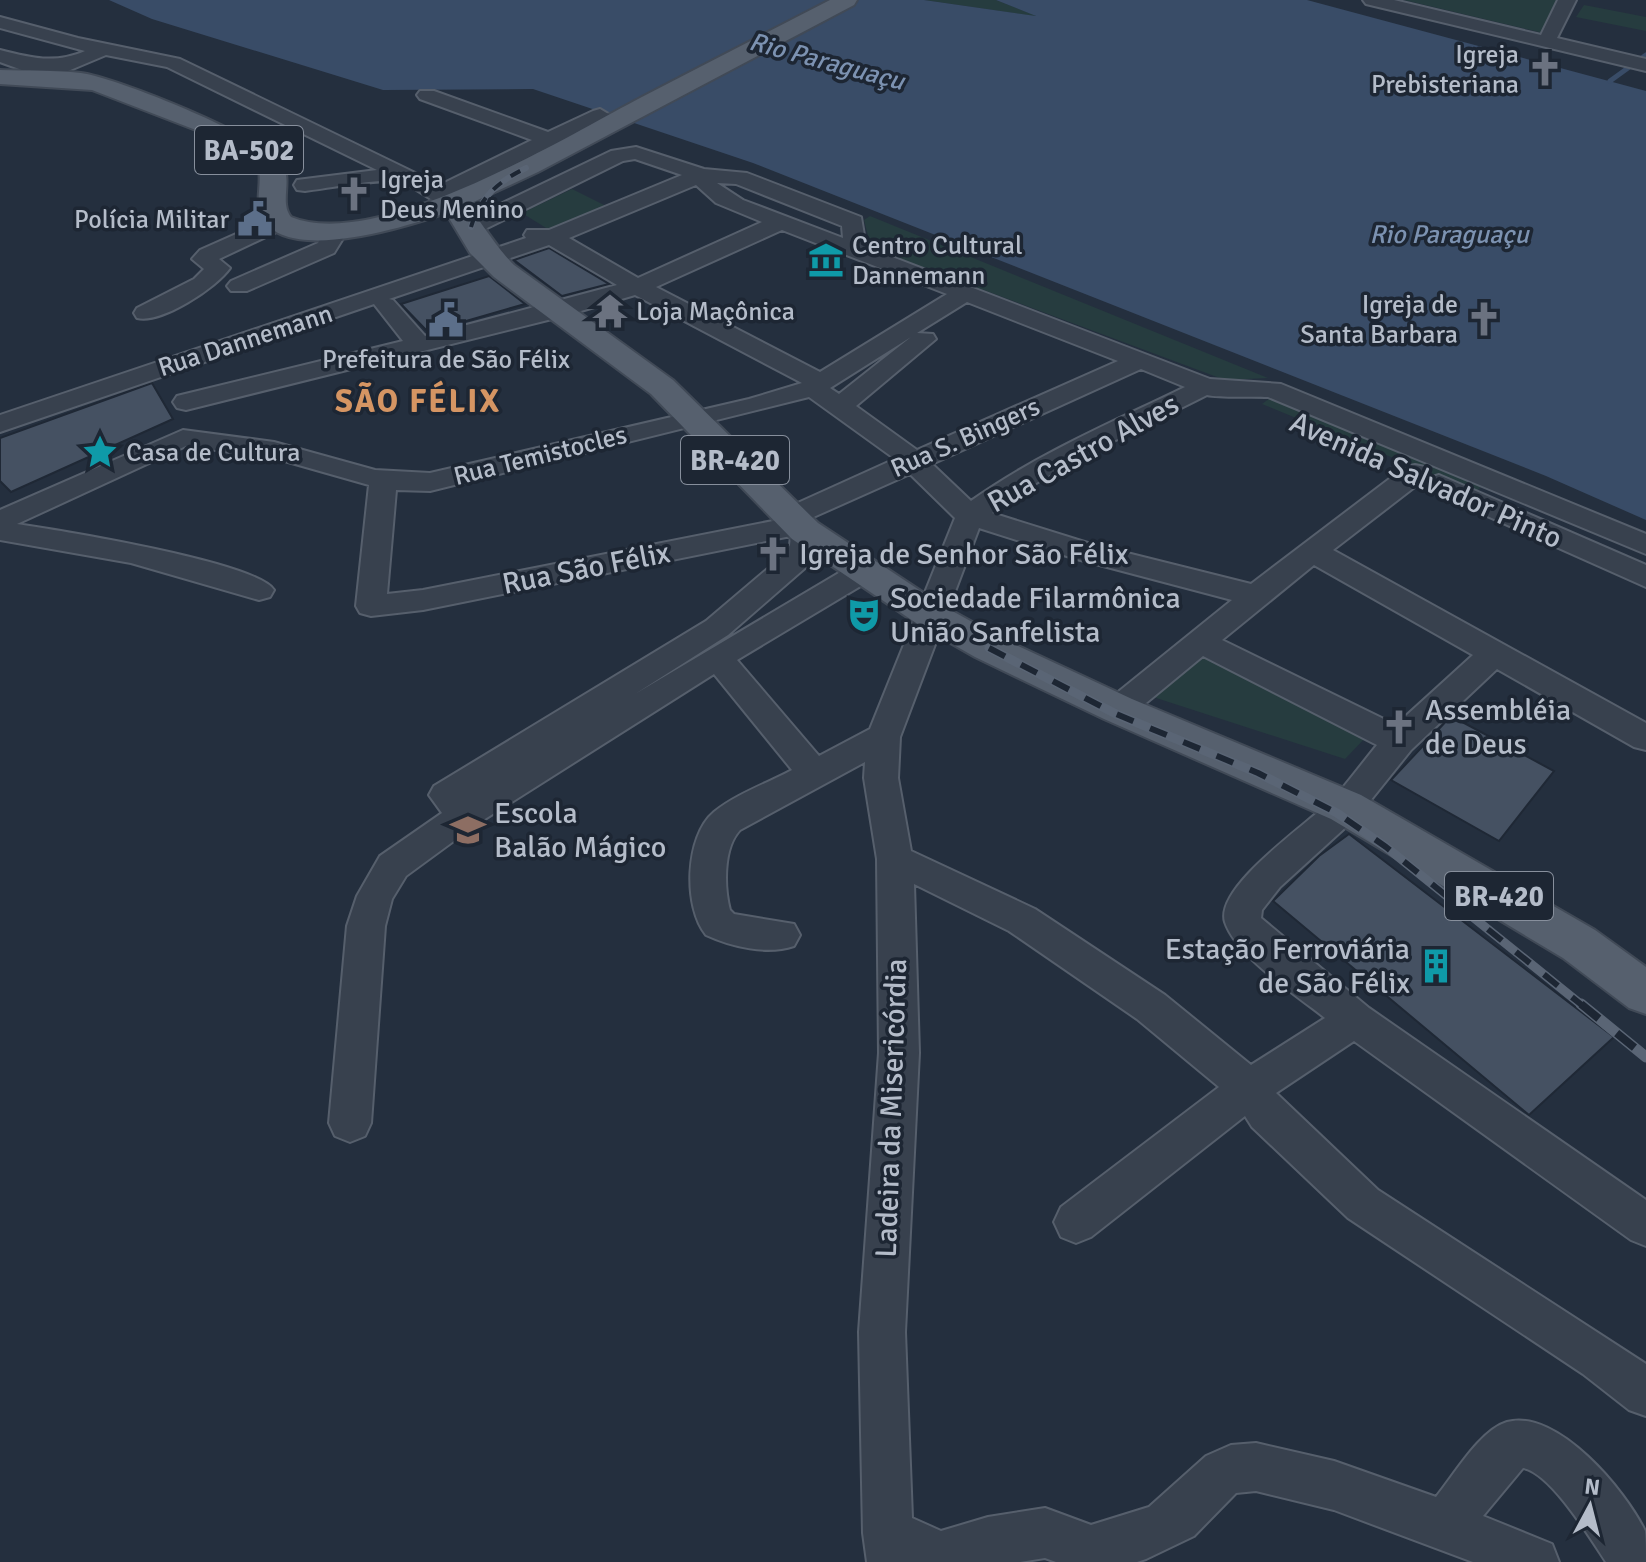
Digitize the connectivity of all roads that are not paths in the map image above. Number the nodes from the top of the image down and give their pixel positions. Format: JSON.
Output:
{"nodes":[{"id":1,"x":846,"y":0,"type":"edge"},
{"id":2,"x":1372,"y":0,"type":"edge"},
{"id":3,"x":1567,"y":0,"type":"edge"},
{"id":4,"x":0,"y":22,"type":"edge"},
{"id":5,"x":1546,"y":42,"type":"junction"},
{"id":6,"x":104,"y":49,"type":"junction"},
{"id":7,"x":0,"y":56,"type":"edge"},
{"id":8,"x":1641,"y":59,"type":"edge"},
{"id":9,"x":11,"y":70,"type":"edge"},
{"id":10,"x":427,"y":95,"type":"dead end"},
{"id":11,"x":600,"y":115,"type":"dead end"},
{"id":12,"x":550,"y":140,"type":"junction"},
{"id":13,"x":402,"y":174,"type":"junction"},
{"id":14,"x":701,"y":175,"type":"junction"},
{"id":15,"x":305,"y":185,"type":"dead end"},
{"id":16,"x":445,"y":197,"type":"junction"},
{"id":17,"x":279,"y":222,"type":"junction"},
{"id":18,"x":781,"y":222,"type":"junction"},
{"id":19,"x":471,"y":227,"type":"junction"},
{"id":20,"x":336,"y":232,"type":"junction"},
{"id":21,"x":551,"y":237,"type":"junction"},
{"id":22,"x":855,"y":252,"type":"junction"},
{"id":23,"x":491,"y":258,"type":"junction"},
{"id":24,"x":239,"y":286,"type":"dead end"},
{"id":25,"x":637,"y":287,"type":"junction"},
{"id":26,"x":969,"y":296,"type":"junction"},
{"id":27,"x":385,"y":305,"type":"dead end"},
{"id":28,"x":555,"y":311,"type":"junction"},
{"id":29,"x":146,"y":313,"type":"dead end"},
{"id":30,"x":921,"y":330,"type":"junction"},
{"id":31,"x":420,"y":345,"type":"junction"},
{"id":32,"x":1141,"y":360,"type":"junction"},
{"id":33,"x":172,"y":363,"type":"junction"},
{"id":34,"x":817,"y":386,"type":"junction"},
{"id":35,"x":1206,"y":386,"type":"junction"},
{"id":36,"x":186,"y":402,"type":"junction"},
{"id":37,"x":840,"y":406,"type":"junction"},
{"id":38,"x":696,"y":418,"type":"junction"},
{"id":39,"x":0,"y":424,"type":"edge"},
{"id":40,"x":183,"y":438,"type":"junction"},
{"id":41,"x":911,"y":461,"type":"junction"},
{"id":42,"x":1415,"y":473,"type":"junction"},
{"id":43,"x":383,"y":481,"type":"junction"},
{"id":44,"x":1501,"y":498,"type":"junction"},
{"id":45,"x":970,"y":516,"type":"junction"},
{"id":46,"x":2,"y":519,"type":"edge"},
{"id":47,"x":798,"y":524,"type":"junction"},
{"id":48,"x":1646,"y":545,"type":"edge"},
{"id":49,"x":1313,"y":552,"type":"junction"},
{"id":50,"x":864,"y":571,"type":"junction"},
{"id":51,"x":1646,"y":577,"type":"edge"},
{"id":52,"x":259,"y":590,"type":"dead end"},
{"id":53,"x":1257,"y":596,"type":"junction"},
{"id":54,"x":932,"y":616,"type":"junction"},
{"id":55,"x":1202,"y":643,"type":"junction"},
{"id":56,"x":725,"y":644,"type":"junction"},
{"id":57,"x":1493,"y":655,"type":"junction"},
{"id":58,"x":1118,"y":709,"type":"junction"},
{"id":59,"x":883,"y":737,"type":"junction"},
{"id":60,"x":1646,"y":738,"type":"edge"},
{"id":61,"x":1399,"y":741,"type":"junction"},
{"id":62,"x":814,"y":773,"type":"junction"},
{"id":63,"x":1346,"y":807,"type":"junction"},
{"id":64,"x":895,"y":859,"type":"junction"},
{"id":65,"x":781,"y":935,"type":"dead end"},
{"id":66,"x":1646,"y":994,"type":"edge"},
{"id":67,"x":1355,"y":1020,"type":"junction"},
{"id":68,"x":1249,"y":1088,"type":"junction"},
{"id":69,"x":350,"y":1123,"type":"dead end"},
{"id":70,"x":1076,"y":1222,"type":"dead end"},
{"id":71,"x":1646,"y":1225,"type":"edge"},
{"id":72,"x":1646,"y":1393,"type":"edge"},
{"id":73,"x":1445,"y":1525,"type":"junction"},
{"id":74,"x":890,"y":1548,"type":"edge"},
{"id":75,"x":1108,"y":1556,"type":"edge"},
{"id":76,"x":943,"y":1559,"type":"edge"},
{"id":77,"x":1534,"y":1562,"type":"edge"},
{"id":78,"x":1635,"y":1562,"type":"edge"}],
"edges":[{"from":1,"to":16,"type":"main road"},
{"from":2,"to":5,"type":"street"},
{"from":3,"to":5,"type":"street"},
{"from":4,"to":6,"type":"street"},
{"from":5,"to":8,"type":"street"},
{"from":6,"to":9,"type":"street"},
{"from":6,"to":13,"type":"street"},
{"from":7,"to":9,"type":"street"},
{"from":9,"to":17,"type":"main road","number":"BA-502"},
{"from":10,"to":12,"type":"street"},
{"from":11,"to":12,"type":"street"},
{"from":12,"to":16,"type":"street"},
{"from":13,"to":15,"type":"street"},
{"from":13,"to":16,"type":"street"},
{"from":14,"to":18,"type":"street","name":"Avenida Salvador Pinto"},
{"from":14,"to":19,"type":"street","name":"Avenida Salvador Pinto"},
{"from":14,"to":21,"type":"street","name":"Rua Dannemann"},
{"from":14,"to":22,"type":"street","name":"Avenida Salvador Pinto"},
{"from":16,"to":19,"type":"main road","number":"BR-420"},
{"from":16,"to":20,"type":"main road"},
{"from":17,"to":20,"type":"main road"},
{"from":17,"to":29,"type":"street"},
{"from":18,"to":22,"type":"street","name":"Avenida Salvador Pinto"},
{"from":18,"to":25,"type":"street"},
{"from":19,"to":21,"type":"street"},
{"from":19,"to":23,"type":"main road","number":"BR-420"},
{"from":20,"to":24,"type":"street"},
{"from":21,"to":23,"type":"street","name":"Rua Dannemann"},
{"from":21,"to":25,"type":"street"},
{"from":22,"to":26,"type":"street","name":"Avenida Salvador Pinto"},
{"from":23,"to":28,"type":"main road","number":"BR-420"},
{"from":23,"to":33,"type":"street","name":"Rua Dannemann"},
{"from":25,"to":28,"type":"street"},
{"from":25,"to":34,"type":"street"},
{"from":26,"to":30,"type":"street"},
{"from":26,"to":32,"type":"street","name":"Avenida Salvador Pinto"},
{"from":27,"to":31,"type":"street"},
{"from":28,"to":31,"type":"street"},
{"from":28,"to":38,"type":"main road","number":"BR-420"},
{"from":30,"to":34,"type":"street","name":"Rua Temistocles"},
{"from":30,"to":37,"type":"street"},
{"from":31,"to":36,"type":"street"},
{"from":32,"to":35,"type":"street","name":"Avenida Salvador Pinto"},
{"from":32,"to":41,"type":"street","name":"Rua S. Bingers"},
{"from":33,"to":36,"type":"street"},
{"from":33,"to":39,"type":"street","name":"Rua Dannemann"},
{"from":34,"to":37,"type":"street"},
{"from":34,"to":38,"type":"street","name":"Rua Temistocles"},
{"from":35,"to":42,"type":"street","name":"Avenida Salvador Pinto"},
{"from":35,"to":44,"type":"street","name":"Avenida Salvador Pinto"},
{"from":35,"to":45,"type":"street","name":"Rua Castro Alves"},
{"from":36,"to":40,"type":"street"},
{"from":37,"to":41,"type":"street"},
{"from":38,"to":43,"type":"street","name":"Rua Temistocles"},
{"from":38,"to":47,"type":"main road","number":"BR-420"},
{"from":40,"to":43,"type":"street","name":"Rua Temistocles"},
{"from":40,"to":46,"type":"street"},
{"from":41,"to":45,"type":"street"},
{"from":41,"to":47,"type":"street","name":"Rua S. Bingers"},
{"from":42,"to":44,"type":"street","name":"Avenida Salvador Pinto"},
{"from":42,"to":49,"type":"street"},
{"from":43,"to":47,"type":"street","name":"Rua São Félix"},
{"from":44,"to":48,"type":"street","name":"Avenida Salvador Pinto"},
{"from":44,"to":51,"type":"street","name":"Avenida Salvador Pinto"},
{"from":45,"to":53,"type":"street"},
{"from":45,"to":54,"type":"street","name":"Rua Castro Alves"},
{"from":46,"to":52,"type":"street"},
{"from":47,"to":50,"type":"main road","number":"BR-420"},
{"from":47,"to":56,"type":"street"},
{"from":49,"to":53,"type":"street"},
{"from":49,"to":57,"type":"street"},
{"from":50,"to":54,"type":"main road","number":"BR-420"},
{"from":50,"to":56,"type":"street"},
{"from":53,"to":55,"type":"street"},
{"from":54,"to":58,"type":"main road","number":"BR-420"},
{"from":54,"to":59,"type":"street","name":"Ladeira da Misericórdia"},
{"from":55,"to":58,"type":"street"},
{"from":55,"to":61,"type":"street"},
{"from":56,"to":62,"type":"street"},
{"from":56,"to":69,"type":"street"},
{"from":57,"to":60,"type":"street"},
{"from":57,"to":61,"type":"street"},
{"from":58,"to":63,"type":"main road","number":"BR-420"},
{"from":59,"to":62,"type":"street"},
{"from":59,"to":64,"type":"street","name":"Ladeira da Misericórdia"},
{"from":61,"to":63,"type":"street"},
{"from":62,"to":65,"type":"street"},
{"from":63,"to":66,"type":"main road","number":"BR-420"},
{"from":63,"to":67,"type":"street"},
{"from":64,"to":68,"type":"street"},
{"from":64,"to":74,"type":"street","name":"Ladeira da Misericórdia"},
{"from":67,"to":68,"type":"street"},
{"from":67,"to":71,"type":"street"},
{"from":68,"to":70,"type":"street"},
{"from":68,"to":72,"type":"street"},
{"from":73,"to":75,"type":"street"},
{"from":73,"to":77,"type":"street"},
{"from":73,"to":78,"type":"street"},
{"from":74,"to":76,"type":"street"},
{"from":75,"to":76,"type":"street"}]}
